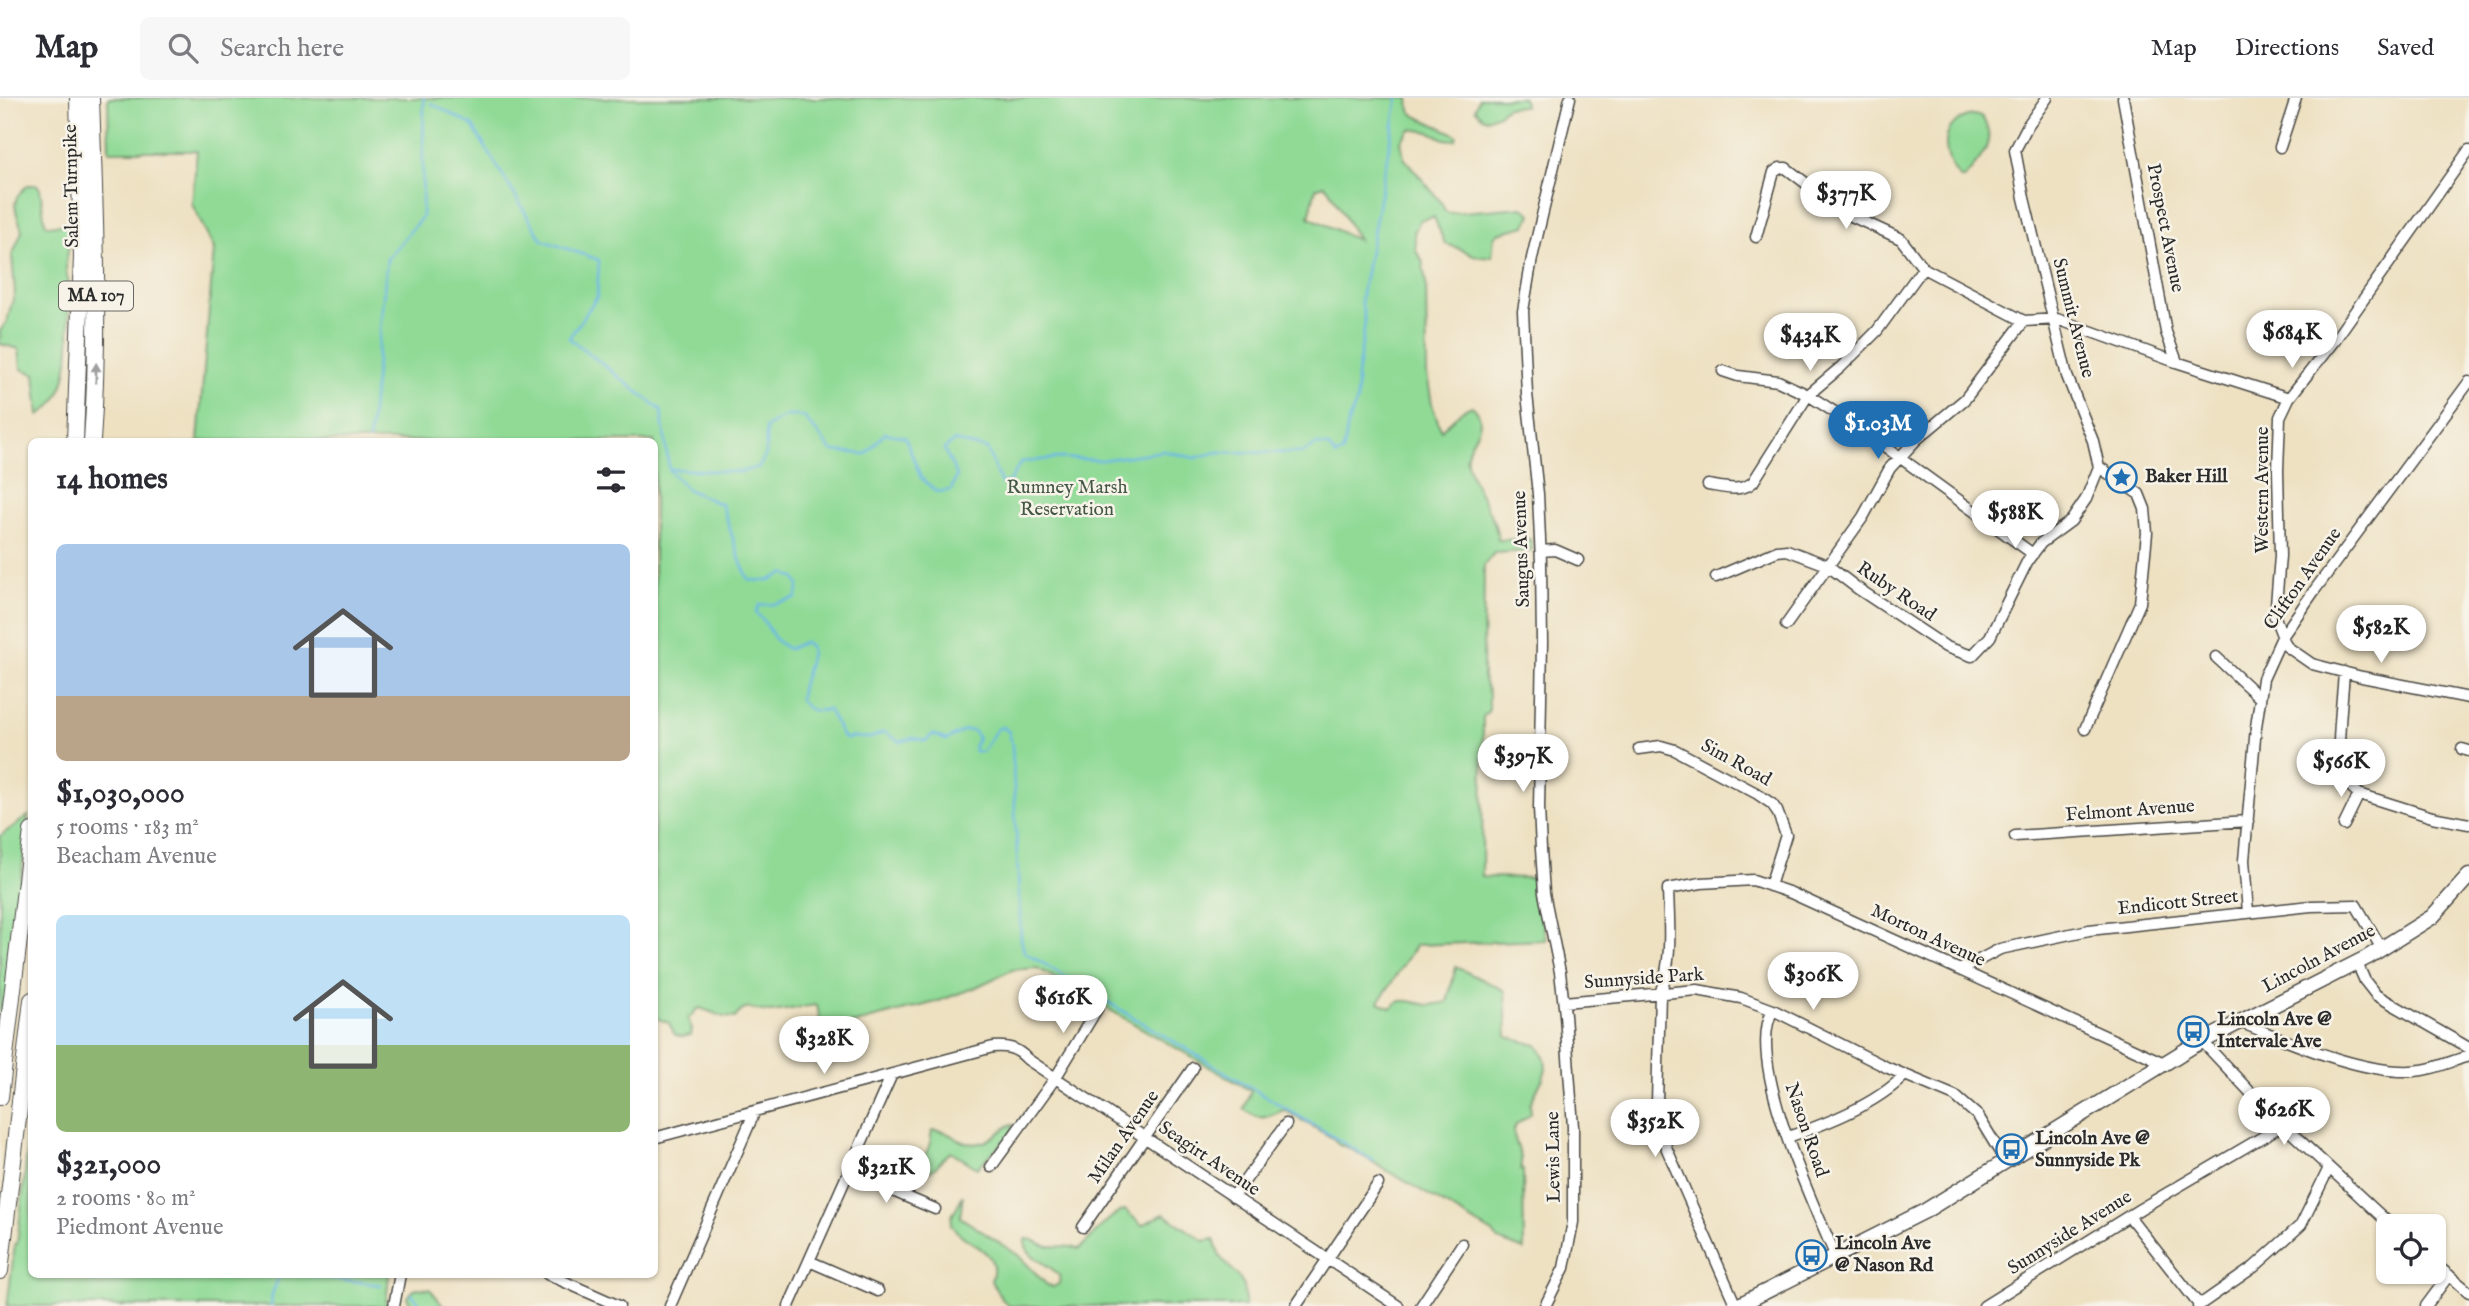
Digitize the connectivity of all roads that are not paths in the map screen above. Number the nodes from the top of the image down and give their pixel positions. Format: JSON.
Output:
{"nodes":[{"id":1,"x":78,"y":98,"type":"edge"},
{"id":2,"x":91,"y":98,"type":"edge"},
{"id":3,"x":1570,"y":98,"type":"edge"},
{"id":4,"x":2047,"y":98,"type":"edge"},
{"id":5,"x":2123,"y":98,"type":"edge"},
{"id":6,"x":2296,"y":98,"type":"edge"},
{"id":7,"x":2280,"y":147,"type":"dead end"},
{"id":8,"x":2469,"y":150,"type":"edge"},
{"id":9,"x":1756,"y":237,"type":"dead end"},
{"id":10,"x":1923,"y":268,"type":"junction"},
{"id":11,"x":2054,"y":318,"type":"junction"},
{"id":12,"x":2024,"y":321,"type":"junction"},
{"id":13,"x":2177,"y":362,"type":"junction"},
{"id":14,"x":1724,"y":371,"type":"dead end"},
{"id":15,"x":2469,"y":382,"type":"edge"},
{"id":16,"x":1808,"y":395,"type":"junction"},
{"id":17,"x":2289,"y":398,"type":"junction"},
{"id":18,"x":75,"y":438,"type":"edge"},
{"id":19,"x":92,"y":438,"type":"edge"},
{"id":20,"x":1900,"y":458,"type":"junction"},
{"id":21,"x":2099,"y":467,"type":"junction"},
{"id":22,"x":1708,"y":485,"type":"dead end"},
{"id":23,"x":1541,"y":551,"type":"junction"},
{"id":24,"x":2033,"y":554,"type":"junction"},
{"id":25,"x":1578,"y":560,"type":"dead end"},
{"id":26,"x":1827,"y":565,"type":"junction"},
{"id":27,"x":1716,"y":577,"type":"dead end"},
{"id":28,"x":1786,"y":625,"type":"dead end"},
{"id":29,"x":2282,"y":636,"type":"junction"},
{"id":30,"x":2216,"y":657,"type":"dead end"},
{"id":31,"x":2344,"y":672,"type":"junction"},
{"id":32,"x":2260,"y":698,"type":"junction"},
{"id":33,"x":2469,"y":698,"type":"edge"},
{"id":34,"x":2085,"y":729,"type":"dead end"},
{"id":35,"x":1639,"y":750,"type":"dead end"},
{"id":36,"x":2359,"y":794,"type":"junction"},
{"id":37,"x":2248,"y":821,"type":"junction"},
{"id":38,"x":2469,"y":824,"type":"edge"},
{"id":39,"x":2344,"y":825,"type":"dead end"},
{"id":40,"x":2015,"y":836,"type":"dead end"},
{"id":41,"x":28,"y":864,"type":"edge"},
{"id":42,"x":2469,"y":876,"type":"edge"},
{"id":43,"x":1770,"y":886,"type":"junction"},
{"id":44,"x":2248,"y":913,"type":"junction"},
{"id":45,"x":2382,"y":949,"type":"junction"},
{"id":46,"x":2357,"y":963,"type":"junction"},
{"id":47,"x":1960,"y":970,"type":"junction"},
{"id":48,"x":1660,"y":994,"type":"junction"},
{"id":49,"x":1564,"y":1002,"type":"junction"},
{"id":50,"x":1097,"y":1009,"type":"dead end"},
{"id":51,"x":1773,"y":1010,"type":"junction"},
{"id":52,"x":2240,"y":1022,"type":"junction"},
{"id":53,"x":28,"y":1034,"type":"edge"},
{"id":54,"x":2202,"y":1041,"type":"junction"},
{"id":55,"x":2469,"y":1048,"type":"edge"},
{"id":56,"x":2469,"y":1056,"type":"edge"},
{"id":57,"x":2164,"y":1063,"type":"junction"},
{"id":58,"x":1194,"y":1068,"type":"dead end"},
{"id":59,"x":892,"y":1074,"type":"junction"},
{"id":60,"x":1905,"y":1075,"type":"junction"},
{"id":61,"x":1056,"y":1077,"type":"junction"},
{"id":62,"x":0,"y":1097,"type":"edge"},
{"id":63,"x":755,"y":1111,"type":"junction"},
{"id":64,"x":1286,"y":1124,"type":"dead end"},
{"id":65,"x":2283,"y":1125,"type":"junction"},
{"id":66,"x":658,"y":1137,"type":"edge"},
{"id":67,"x":1788,"y":1137,"type":"junction"},
{"id":68,"x":1146,"y":1138,"type":"junction"},
{"id":69,"x":2006,"y":1162,"type":"junction"},
{"id":70,"x":991,"y":1167,"type":"dead end"},
{"id":71,"x":2329,"y":1168,"type":"junction"},
{"id":72,"x":848,"y":1172,"type":"junction"},
{"id":73,"x":1378,"y":1184,"type":"dead end"},
{"id":74,"x":1233,"y":1197,"type":"junction"},
{"id":75,"x":935,"y":1209,"type":"dead end"},
{"id":76,"x":2379,"y":1214,"type":"edge"},
{"id":77,"x":2129,"y":1216,"type":"junction"},
{"id":78,"x":1083,"y":1227,"type":"dead end"},
{"id":79,"x":1462,"y":1244,"type":"dead end"},
{"id":80,"x":1836,"y":1258,"type":"junction"},
{"id":81,"x":1327,"y":1259,"type":"junction"},
{"id":82,"x":809,"y":1261,"type":"junction"},
{"id":83,"x":0,"y":1271,"type":"edge"},
{"id":84,"x":2446,"y":1273,"type":"edge"},
{"id":85,"x":2449,"y":1275,"type":"junction"},
{"id":86,"x":399,"y":1278,"type":"edge"},
{"id":87,"x":568,"y":1278,"type":"edge"},
{"id":88,"x":878,"y":1291,"type":"dead end"},
{"id":89,"x":2469,"y":1292,"type":"edge"},
{"id":90,"x":2005,"y":1294,"type":"junction"},
{"id":91,"x":2200,"y":1305,"type":"edge"},
{"id":92,"x":394,"y":1306,"type":"edge"},
{"id":93,"x":619,"y":1306,"type":"edge"},
{"id":94,"x":670,"y":1306,"type":"edge"},
{"id":95,"x":789,"y":1306,"type":"edge"},
{"id":96,"x":1296,"y":1306,"type":"edge"},
{"id":97,"x":1398,"y":1306,"type":"edge"},
{"id":98,"x":1421,"y":1306,"type":"edge"},
{"id":99,"x":1545,"y":1306,"type":"edge"},
{"id":100,"x":1736,"y":1306,"type":"edge"},
{"id":101,"x":1984,"y":1306,"type":"edge"},
{"id":102,"x":2012,"y":1306,"type":"edge"},
{"id":103,"x":2426,"y":1306,"type":"edge"}],
"edges":[{"from":1,"to":18,"type":"main road","name":"Salem Turnpike","number":"MA 107"},
{"from":19,"to":2,"type":"main road","name":"Salem Turnpike","number":"MA 107","one_way":true},
{"from":3,"to":23,"type":"street","name":"Saugus Avenue"},
{"from":4,"to":11,"type":"street","name":"Summit Avenue"},
{"from":5,"to":13,"type":"street","name":"Prospect Avenue"},
{"from":6,"to":7,"type":"street"},
{"from":8,"to":17,"type":"street","name":"Western Avenue"},
{"from":9,"to":10,"type":"street"},
{"from":10,"to":12,"type":"street"},
{"from":10,"to":16,"type":"street"},
{"from":11,"to":12,"type":"street"},
{"from":11,"to":13,"type":"street"},
{"from":11,"to":21,"type":"street","name":"Summit Avenue"},
{"from":12,"to":20,"type":"street"},
{"from":13,"to":17,"type":"street"},
{"from":14,"to":16,"type":"street"},
{"from":15,"to":29,"type":"street","name":"Clifton Avenue"},
{"from":16,"to":20,"type":"street"},
{"from":16,"to":22,"type":"street"},
{"from":17,"to":29,"type":"street","name":"Western Avenue"},
{"from":20,"to":24,"type":"street"},
{"from":20,"to":26,"type":"street"},
{"from":21,"to":24,"type":"street"},
{"from":21,"to":34,"type":"street"},
{"from":23,"to":25,"type":"street"},
{"from":23,"to":49,"type":"street","name":"Saugus Avenue"},
{"from":24,"to":26,"type":"street","name":"Ruby Road"},
{"from":26,"to":27,"type":"street","name":"Ruby Road"},
{"from":26,"to":28,"type":"street"},
{"from":29,"to":31,"type":"street"},
{"from":29,"to":32,"type":"street","name":"Clifton Avenue"},
{"from":30,"to":32,"type":"street"},
{"from":31,"to":33,"type":"street"},
{"from":31,"to":36,"type":"street"},
{"from":32,"to":37,"type":"street","name":"Clifton Avenue"},
{"from":35,"to":43,"type":"street","name":"Sim Road"},
{"from":36,"to":38,"type":"street"},
{"from":36,"to":39,"type":"street"},
{"from":37,"to":40,"type":"street","name":"Felmont Avenue"},
{"from":37,"to":44,"type":"street","name":"Clifton Avenue"},
{"from":41,"to":62,"type":"main road"},
{"from":42,"to":45,"type":"main road","name":"Lincoln Avenue"},
{"from":43,"to":47,"type":"street","name":"Morton Avenue"},
{"from":43,"to":48,"type":"street","name":"Morton Avenue"},
{"from":44,"to":45,"type":"street","name":"Endicott Street"},
{"from":44,"to":47,"type":"street","name":"Endicott Street"},
{"from":45,"to":46,"type":"main road","name":"Lincoln Avenue"},
{"from":46,"to":52,"type":"main road","name":"Lincoln Avenue"},
{"from":46,"to":55,"type":"street"},
{"from":47,"to":57,"type":"street","name":"Morton Avenue"},
{"from":48,"to":49,"type":"street","name":"Sunnyside Park"},
{"from":48,"to":51,"type":"street","name":"Sunnyside Park"},
{"from":48,"to":100,"type":"street"},
{"from":49,"to":99,"type":"street","name":"Lewis Lane"},
{"from":50,"to":61,"type":"street"},
{"from":51,"to":60,"type":"street","name":"Sunnyside Park"},
{"from":51,"to":67,"type":"street","name":"Nason Road"},
{"from":52,"to":54,"type":"main road","name":"Lincoln Avenue"},
{"from":52,"to":56,"type":"street"},
{"from":53,"to":83,"type":"main road"},
{"from":54,"to":57,"type":"main road","name":"Lincoln Avenue"},
{"from":54,"to":65,"type":"street"},
{"from":57,"to":69,"type":"main road","name":"Lincoln Avenue"},
{"from":58,"to":68,"type":"street","name":"Milan Avenue"},
{"from":59,"to":61,"type":"street","name":"Seagirt Avenue"},
{"from":59,"to":63,"type":"street"},
{"from":59,"to":72,"type":"street"},
{"from":60,"to":67,"type":"street"},
{"from":60,"to":69,"type":"street","name":"Sunnyside Park"},
{"from":61,"to":68,"type":"street","name":"Seagirt Avenue"},
{"from":61,"to":70,"type":"street"},
{"from":63,"to":66,"type":"street"},
{"from":63,"to":94,"type":"street"},
{"from":64,"to":74,"type":"street"},
{"from":65,"to":71,"type":"street"},
{"from":65,"to":77,"type":"street","name":"Sunnyside Avenue"},
{"from":67,"to":80,"type":"street","name":"Nason Road"},
{"from":68,"to":74,"type":"street","name":"Seagirt Avenue"},
{"from":68,"to":78,"type":"street","name":"Milan Avenue"},
{"from":69,"to":80,"type":"main road","name":"Lincoln Avenue"},
{"from":71,"to":76,"type":"street"},
{"from":71,"to":91,"type":"street"},
{"from":72,"to":75,"type":"street"},
{"from":72,"to":82,"type":"street"},
{"from":73,"to":81,"type":"street"},
{"from":74,"to":81,"type":"street","name":"Seagirt Avenue"},
{"from":77,"to":90,"type":"street","name":"Sunnyside Avenue"},
{"from":77,"to":91,"type":"street"},
{"from":79,"to":98,"type":"street"},
{"from":80,"to":100,"type":"main road","name":"Lincoln Avenue"},
{"from":81,"to":96,"type":"street"},
{"from":81,"to":97,"type":"street","name":"Seagirt Avenue"},
{"from":82,"to":88,"type":"street"},
{"from":82,"to":95,"type":"street"},
{"from":84,"to":85,"type":"street"},
{"from":85,"to":89,"type":"street"},
{"from":85,"to":103,"type":"street"},
{"from":86,"to":92,"type":"street"},
{"from":87,"to":93,"type":"street"},
{"from":90,"to":101,"type":"street","name":"Sunnyside Avenue"},
{"from":90,"to":102,"type":"street"}]}
